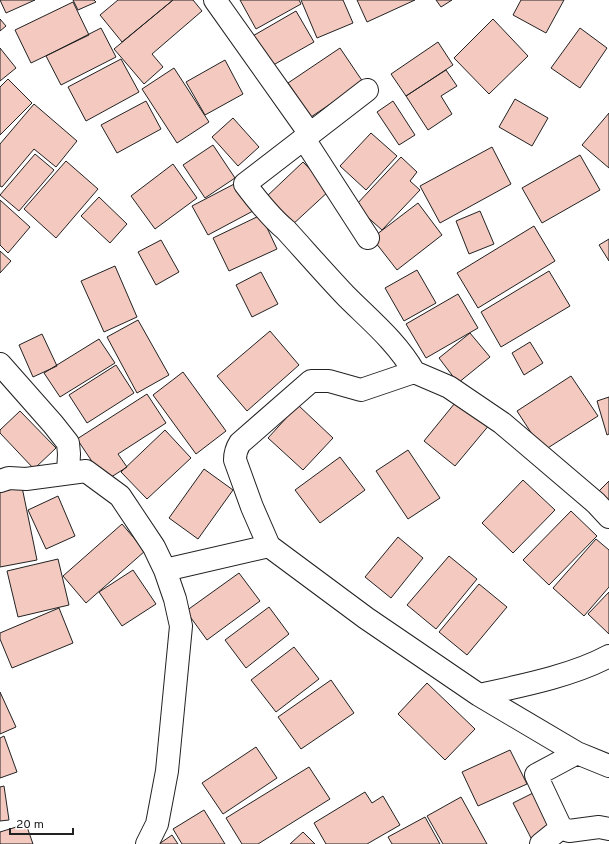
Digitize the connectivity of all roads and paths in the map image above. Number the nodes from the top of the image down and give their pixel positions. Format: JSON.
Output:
{"nodes":[{"id":1,"x":215,"y":0,"type":"edge"},
{"id":2,"x":367,"y":90,"type":"dead end"},
{"id":3,"x":307,"y":137,"type":"junction"},
{"id":4,"x":368,"y":238,"type":"dead end"},
{"id":5,"x":0,"y":364,"type":"edge"},
{"id":6,"x":414,"y":372,"type":"junction"},
{"id":7,"x":68,"y":473,"type":"junction"},
{"id":8,"x":0,"y":481,"type":"edge"},
{"id":9,"x":609,"y":517,"type":"edge"},
{"id":10,"x":270,"y":546,"type":"junction"},
{"id":11,"x":165,"y":570,"type":"junction"},
{"id":12,"x":609,"y":656,"type":"edge"},
{"id":13,"x":479,"y":695,"type":"junction"},
{"id":14,"x":577,"y":753,"type":"junction"},
{"id":15,"x":609,"y":766,"type":"edge"},
{"id":16,"x":561,"y":828,"type":"junction"},
{"id":17,"x":609,"y":829,"type":"edge"},
{"id":18,"x":147,"y":844,"type":"edge"},
{"id":19,"x":541,"y":844,"type":"edge"}],
"edges":[{"from":1,"to":3,"type":"street"},
{"from":2,"to":3,"type":"street"},
{"from":3,"to":4,"type":"street"},
{"from":3,"to":6,"type":"street"},
{"from":5,"to":7,"type":"street"},
{"from":6,"to":9,"type":"street"},
{"from":6,"to":10,"type":"street"},
{"from":7,"to":8,"type":"street"},
{"from":7,"to":11,"type":"street"},
{"from":10,"to":11,"type":"street"},
{"from":10,"to":13,"type":"street"},
{"from":11,"to":18,"type":"street"},
{"from":12,"to":13,"type":"street"},
{"from":13,"to":14,"type":"street"},
{"from":14,"to":15,"type":"street"},
{"from":14,"to":16,"type":"street"},
{"from":16,"to":17,"type":"street"},
{"from":16,"to":19,"type":"street"}]}
